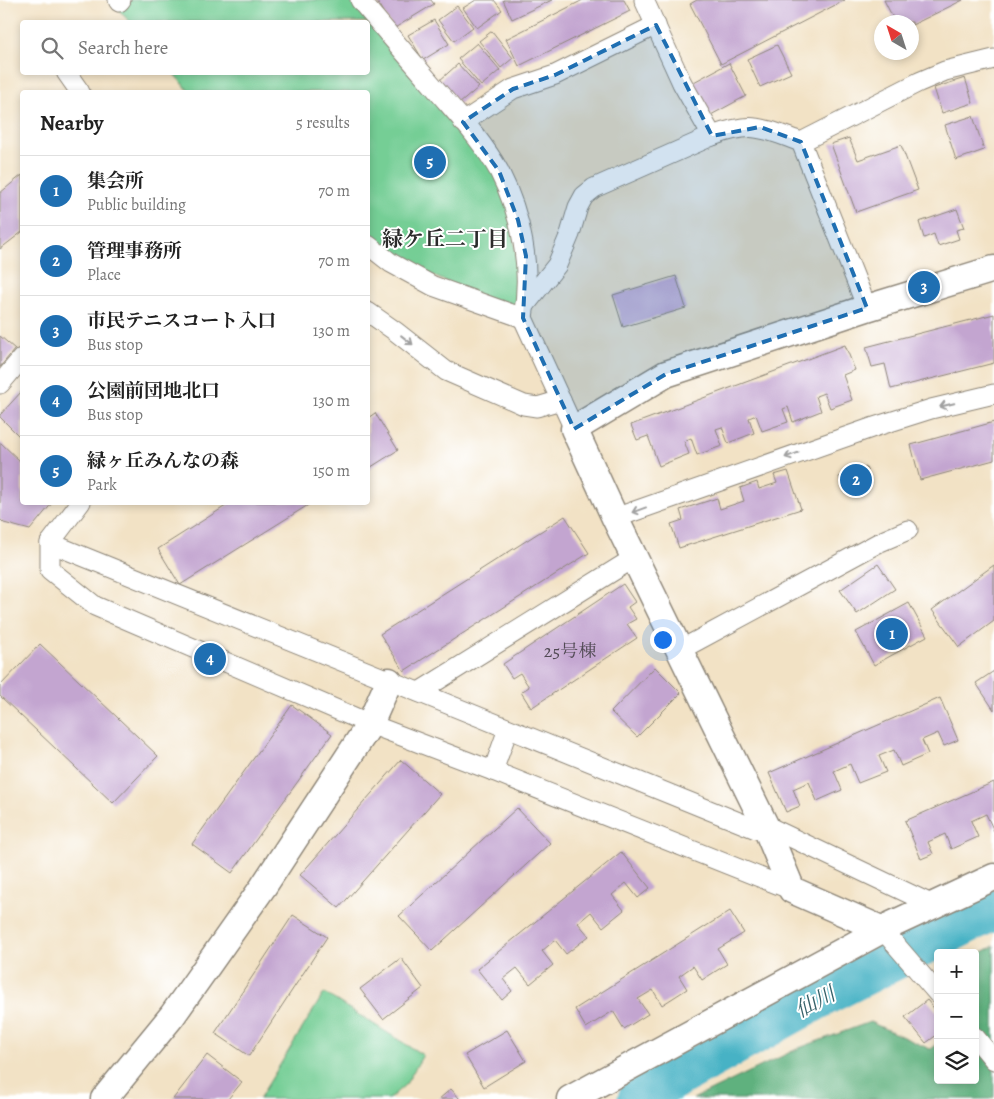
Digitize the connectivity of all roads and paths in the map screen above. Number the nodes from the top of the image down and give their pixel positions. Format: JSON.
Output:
{"nodes":[{"id":1,"x":118,"y":0,"type":"edge"},
{"id":2,"x":121,"y":0,"type":"edge"},
{"id":3,"x":360,"y":0,"type":"edge"},
{"id":4,"x":644,"y":0,"type":"edge"},
{"id":5,"x":656,"y":25,"type":"junction"},
{"id":6,"x":994,"y":59,"type":"edge"},
{"id":7,"x":68,"y":75,"type":"edge"},
{"id":8,"x":79,"y":90,"type":"edge"},
{"id":9,"x":463,"y":122,"type":"junction"},
{"id":10,"x":712,"y":136,"type":"junction"},
{"id":11,"x":801,"y":142,"type":"junction"},
{"id":12,"x":370,"y":247,"type":"edge"},
{"id":13,"x":994,"y":269,"type":"edge"},
{"id":14,"x":867,"y":308,"type":"junction"},
{"id":15,"x":524,"y":311,"type":"junction"},
{"id":16,"x":370,"y":313,"type":"edge"},
{"id":17,"x":20,"y":360,"type":"edge"},
{"id":18,"x":0,"y":384,"type":"edge"},
{"id":19,"x":994,"y":394,"type":"edge"},
{"id":20,"x":562,"y":400,"type":"junction"},
{"id":21,"x":574,"y":429,"type":"junction"},
{"id":22,"x":79,"y":505,"type":"edge"},
{"id":23,"x":615,"y":518,"type":"junction"},
{"id":24,"x":908,"y":530,"type":"dead end"},
{"id":25,"x":50,"y":543,"type":"junction"},
{"id":26,"x":634,"y":558,"type":"junction"},
{"id":27,"x":680,"y":650,"type":"junction"},
{"id":28,"x":389,"y":681,"type":"junction"},
{"id":29,"x":419,"y":692,"type":"junction"},
{"id":30,"x":370,"y":724,"type":"junction"},
{"id":31,"x":508,"y":728,"type":"junction"},
{"id":32,"x":493,"y":771,"type":"junction"},
{"id":33,"x":765,"y":825,"type":"junction"},
{"id":34,"x":994,"y":877,"type":"edge"},
{"id":35,"x":792,"y":890,"type":"junction"},
{"id":36,"x":933,"y":905,"type":"junction"},
{"id":37,"x":889,"y":937,"type":"junction"},
{"id":38,"x":934,"y":990,"type":"edge"},
{"id":39,"x":977,"y":1039,"type":"edge"},
{"id":40,"x":994,"y":1060,"type":"edge"},
{"id":41,"x":104,"y":1099,"type":"edge"},
{"id":42,"x":570,"y":1099,"type":"edge"}],
"edges":[{"from":1,"to":2,"type":"street"},
{"from":3,"to":9,"type":"street"},
{"from":4,"to":5,"type":"street"},
{"from":5,"to":9,"type":"street"},
{"from":5,"to":10,"type":"street"},
{"from":6,"to":11,"type":"street"},
{"from":7,"to":8,"type":"street"},
{"from":9,"to":15,"type":"street"},
{"from":10,"to":11,"type":"street"},
{"from":10,"to":15,"type":"street"},
{"from":11,"to":14,"type":"street"},
{"from":12,"to":15,"type":"street"},
{"from":13,"to":14,"type":"street"},
{"from":14,"to":21,"type":"street"},
{"from":15,"to":20,"type":"street"},
{"from":16,"to":20,"type":"street","one_way":true},
{"from":17,"to":18,"type":"street"},
{"from":19,"to":23,"type":"street","one_way":true},
{"from":20,"to":21,"type":"street"},
{"from":21,"to":23,"type":"street"},
{"from":22,"to":25,"type":"street"},
{"from":23,"to":26,"type":"street"},
{"from":24,"to":27,"type":"street"},
{"from":25,"to":28,"type":"street"},
{"from":25,"to":30,"type":"street"},
{"from":26,"to":27,"type":"street"},
{"from":26,"to":29,"type":"street"},
{"from":27,"to":33,"type":"street"},
{"from":28,"to":29,"type":"street"},
{"from":28,"to":30,"type":"street"},
{"from":29,"to":31,"type":"street"},
{"from":30,"to":32,"type":"street"},
{"from":30,"to":41,"type":"street"},
{"from":31,"to":32,"type":"street"},
{"from":31,"to":33,"type":"street"},
{"from":32,"to":35,"type":"street"},
{"from":33,"to":35,"type":"street"},
{"from":33,"to":36,"type":"street"},
{"from":34,"to":36,"type":"street"},
{"from":35,"to":37,"type":"street"},
{"from":36,"to":37,"type":"street"},
{"from":37,"to":38,"type":"street"},
{"from":37,"to":42,"type":"street"},
{"from":39,"to":40,"type":"street"}]}
